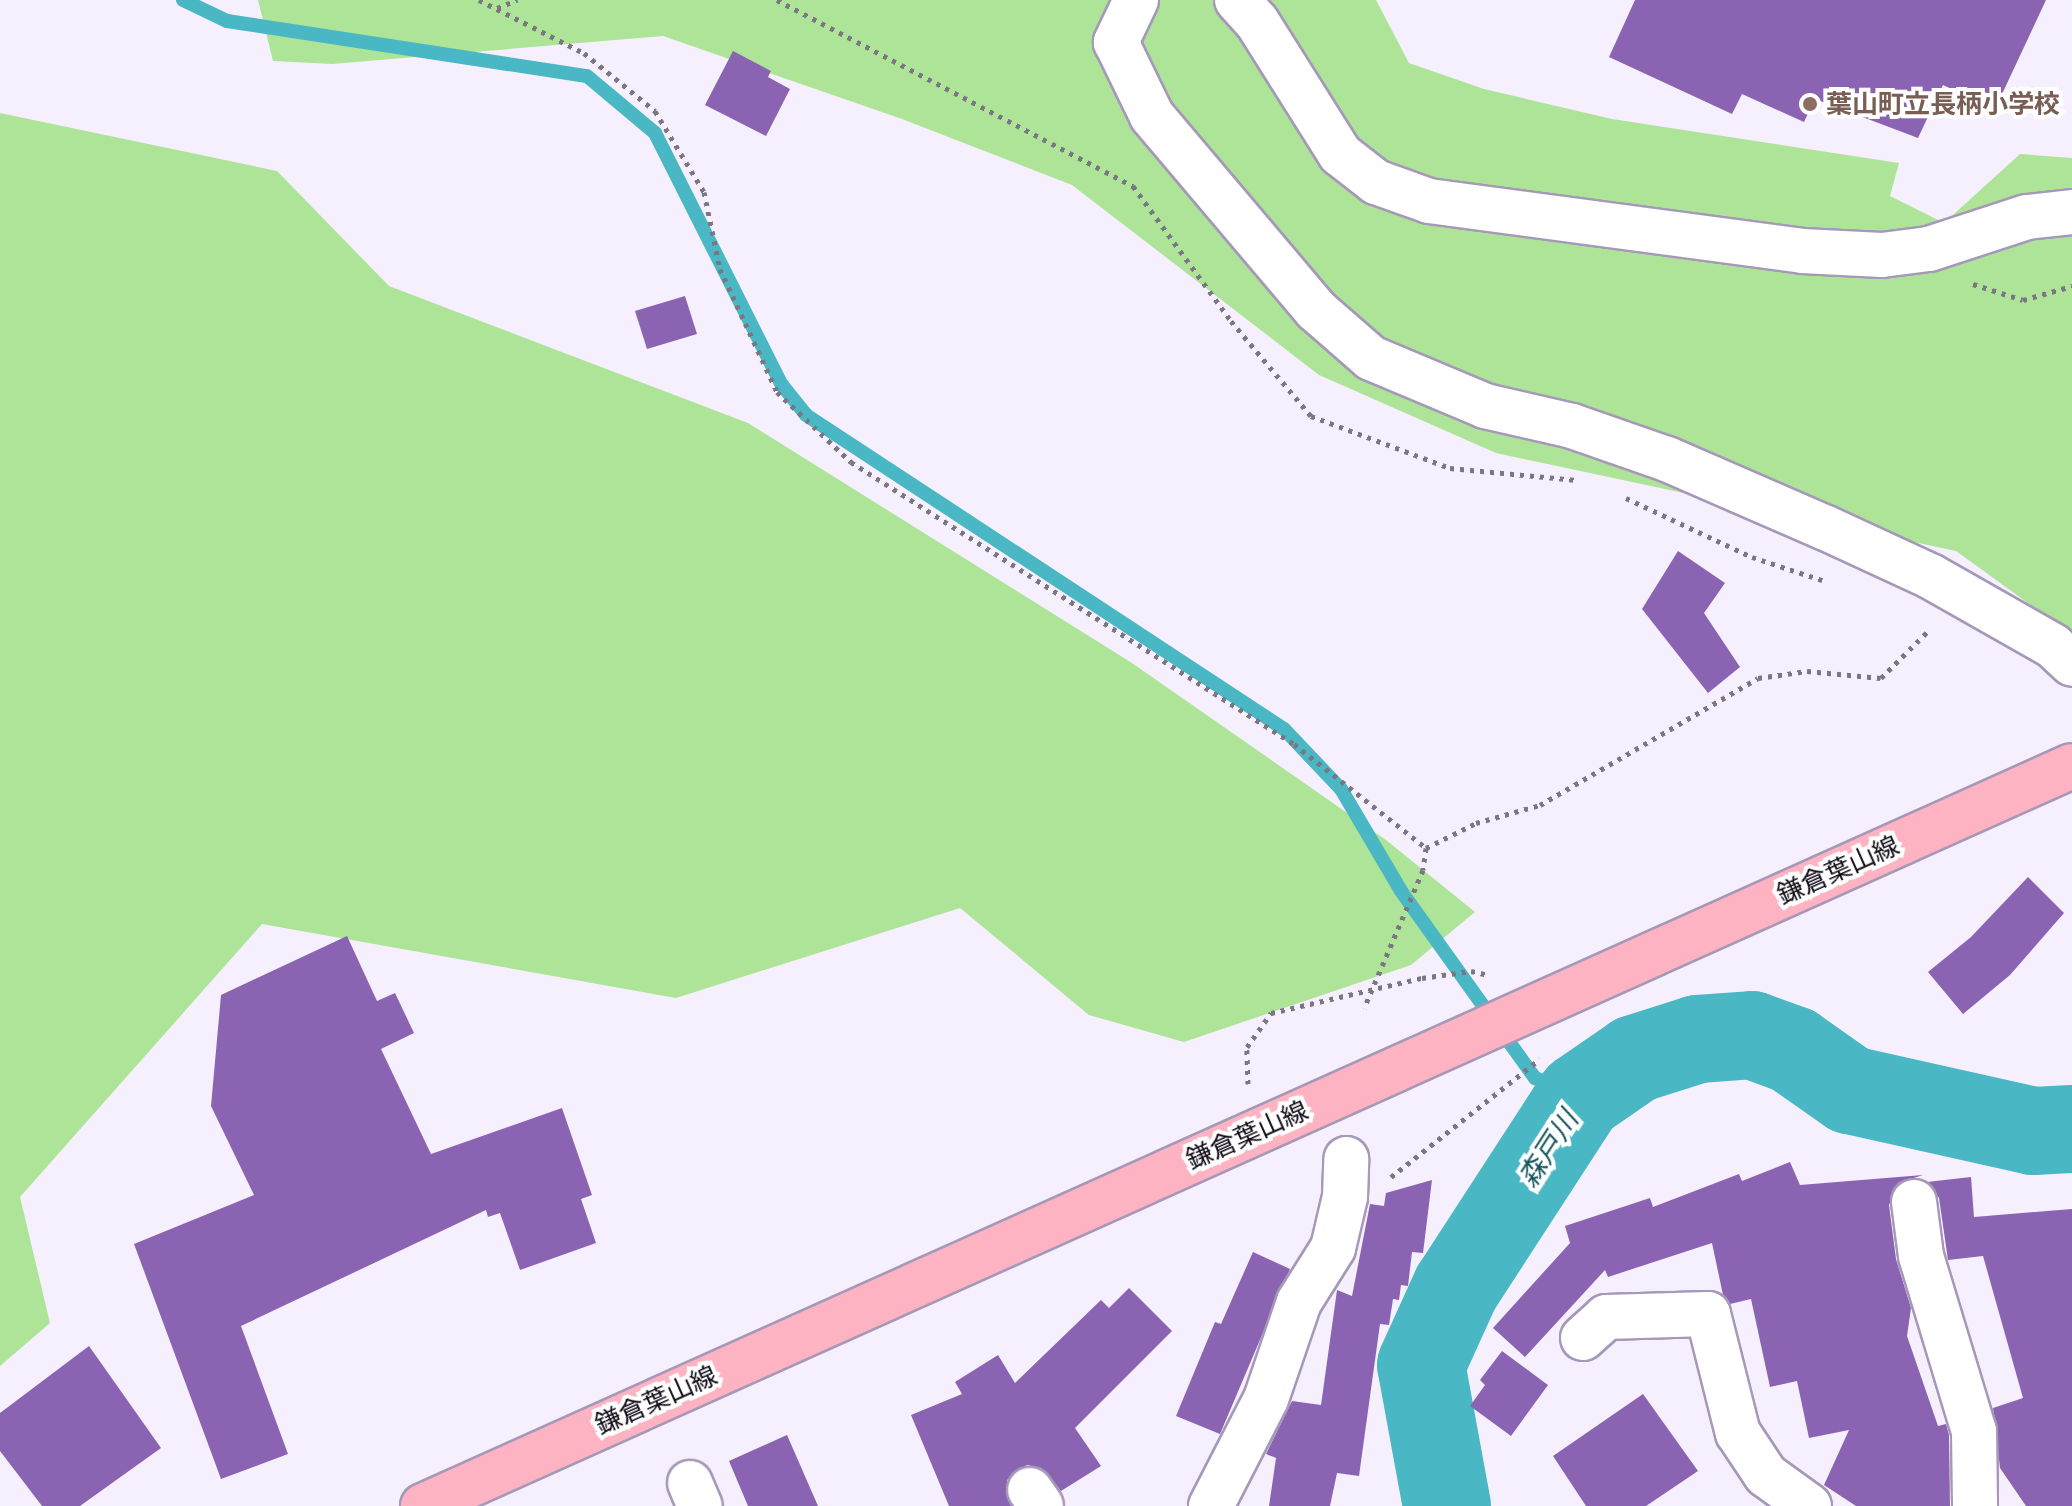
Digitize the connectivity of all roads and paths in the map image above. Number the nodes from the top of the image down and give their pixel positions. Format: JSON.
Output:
{"nodes":[{"id":1,"x":479,"y":0,"type":"edge"},
{"id":2,"x":517,"y":0,"type":"edge"},
{"id":3,"x":777,"y":0,"type":"edge"},
{"id":4,"x":1136,"y":0,"type":"edge"},
{"id":5,"x":1237,"y":0,"type":"edge"},
{"id":6,"x":496,"y":9,"type":"junction"},
{"id":7,"x":2072,"y":212,"type":"edge"},
{"id":8,"x":1929,"y":249,"type":"junction"},
{"id":9,"x":2072,"y":286,"type":"edge"},
{"id":10,"x":1589,"y":482,"type":"dead end"},
{"id":11,"x":1616,"y":494,"type":"dead end"},
{"id":12,"x":1830,"y":579,"type":"dead end"},
{"id":13,"x":1979,"y":605,"type":"junction"},
{"id":14,"x":2072,"y":664,"type":"edge"},
{"id":15,"x":2072,"y":766,"type":"edge"},
{"id":16,"x":1426,"y":848,"type":"junction"},
{"id":17,"x":1493,"y":976,"type":"dead end"},
{"id":18,"x":1370,"y":992,"type":"junction"},
{"id":19,"x":1364,"y":1008,"type":"dead end"},
{"id":20,"x":1548,"y":1053,"type":"dead end"},
{"id":21,"x":1248,"y":1085,"type":"dead end"},
{"id":22,"x":1346,"y":1178,"type":"joint"},
{"id":23,"x":1914,"y":1202,"type":"dead end"},
{"id":24,"x":1583,"y":1338,"type":"dead end"},
{"id":25,"x":423,"y":1506,"type":"edge"},
{"id":26,"x":1211,"y":1506,"type":"edge"},
{"id":27,"x":1809,"y":1506,"type":"edge"},
{"id":28,"x":1975,"y":1506,"type":"edge"}],
"edges":[{"from":1,"to":6,"type":"path"},
{"from":2,"to":6,"type":"path"},
{"from":3,"to":10,"type":"path"},
{"from":4,"to":13,"type":"street"},
{"from":5,"to":8,"type":"street"},
{"from":6,"to":16,"type":"path"},
{"from":7,"to":8,"type":"street"},
{"from":8,"to":9,"type":"path"},
{"from":11,"to":12,"type":"path"},
{"from":13,"to":14,"type":"street"},
{"from":13,"to":16,"type":"path"},
{"from":15,"to":25,"type":"main road","name":"鎌倉葉山線"},
{"from":16,"to":18,"type":"path"},
{"from":17,"to":18,"type":"path"},
{"from":18,"to":19,"type":"path"},
{"from":18,"to":21,"type":"path"},
{"from":20,"to":22,"type":"path"},
{"from":22,"to":26,"type":"street"},
{"from":23,"to":28,"type":"street"},
{"from":24,"to":27,"type":"street"}]}
